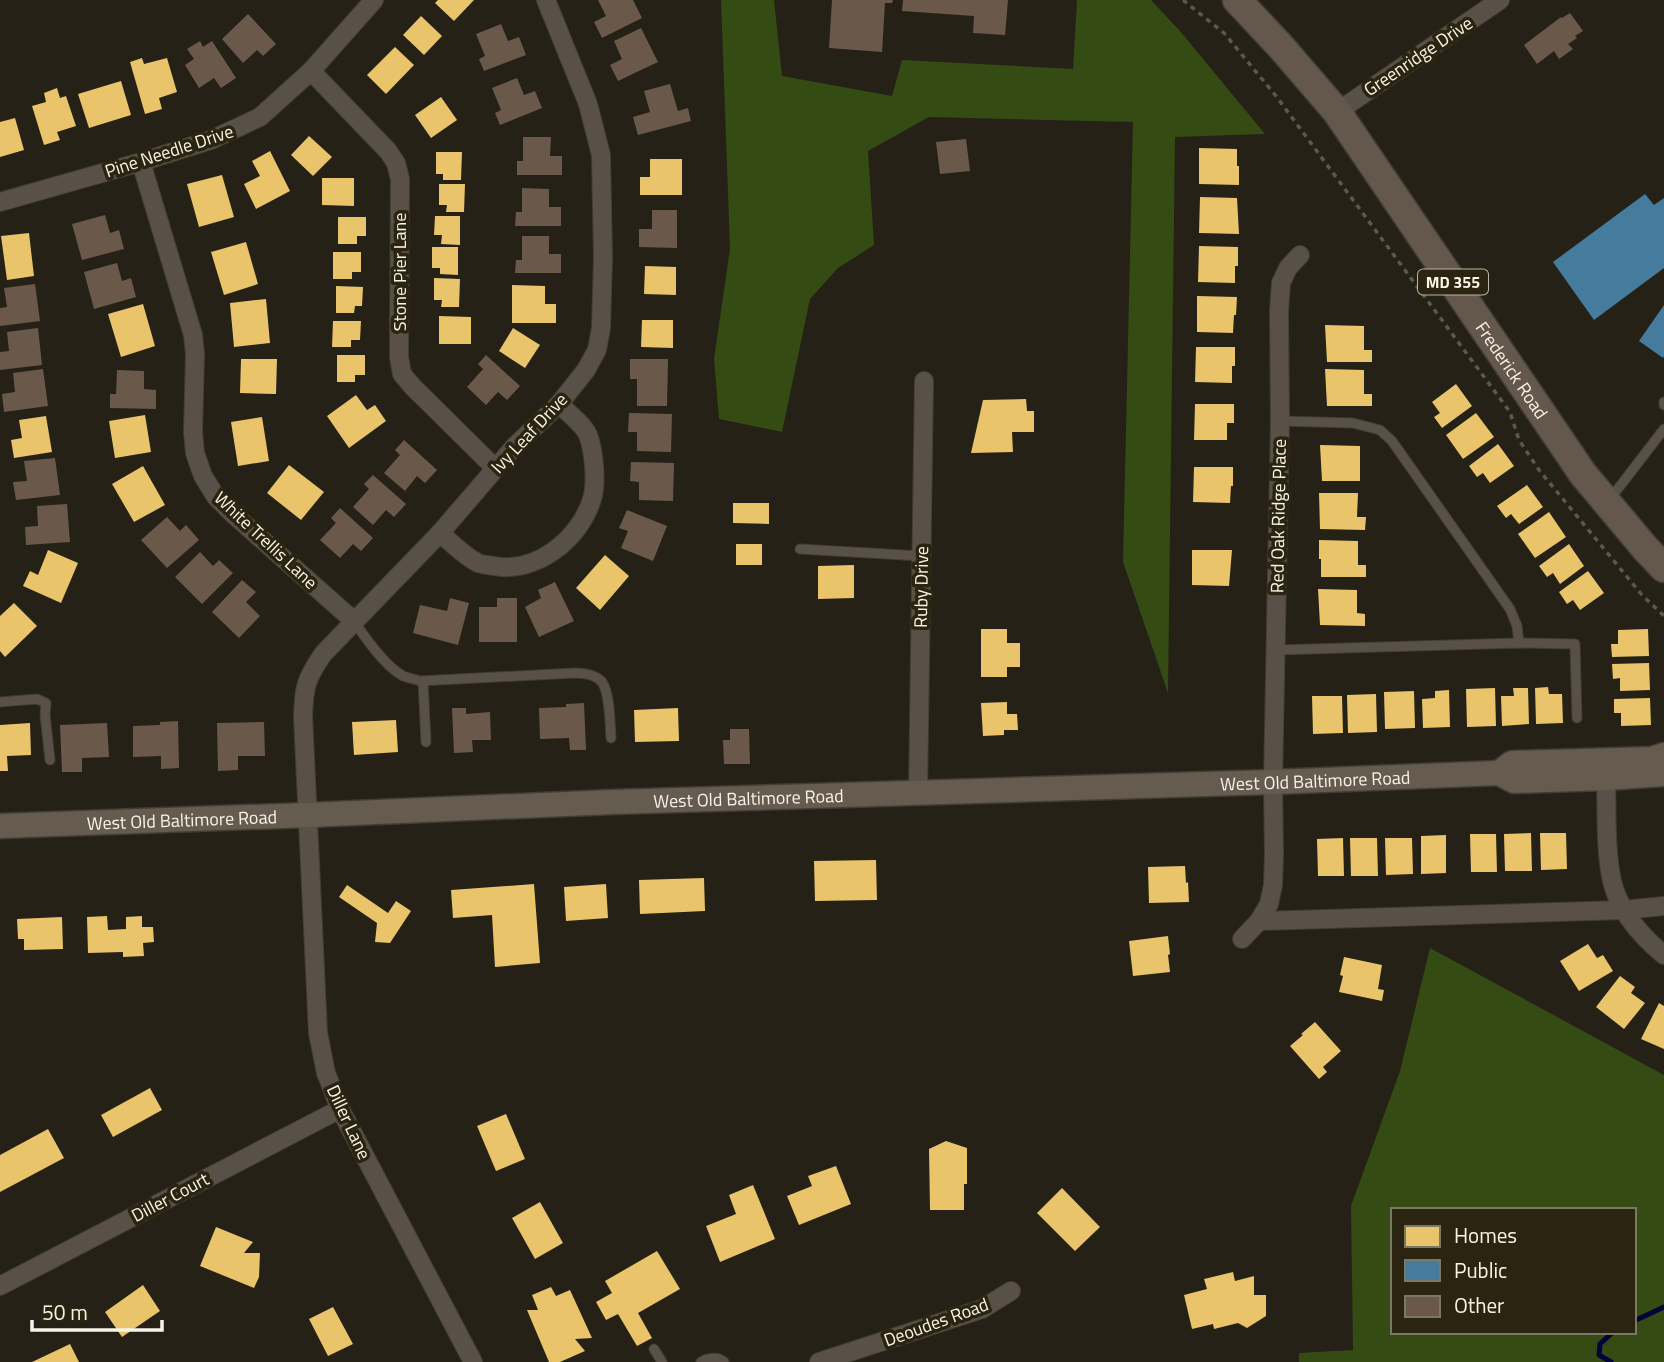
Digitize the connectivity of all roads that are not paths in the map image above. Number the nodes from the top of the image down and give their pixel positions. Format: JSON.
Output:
{"nodes":[{"id":1,"x":374,"y":0,"type":"edge"},
{"id":2,"x":546,"y":0,"type":"edge"},
{"id":3,"x":1237,"y":0,"type":"edge"},
{"id":4,"x":1500,"y":0,"type":"edge"},
{"id":5,"x":312,"y":71,"type":"junction"},
{"id":6,"x":1337,"y":112,"type":"junction"},
{"id":7,"x":141,"y":162,"type":"junction"},
{"id":8,"x":0,"y":202,"type":"edge"},
{"id":9,"x":1300,"y":255,"type":"dead end"},
{"id":10,"x":924,"y":381,"type":"dead end"},
{"id":11,"x":559,"y":404,"type":"junction"},
{"id":12,"x":1280,"y":421,"type":"junction"},
{"id":13,"x":1664,"y":429,"type":"edge"},
{"id":14,"x":495,"y":468,"type":"junction"},
{"id":15,"x":1607,"y":503,"type":"junction"},
{"id":16,"x":440,"y":533,"type":"junction"},
{"id":17,"x":800,"y":549,"type":"dead end"},
{"id":18,"x":921,"y":556,"type":"junction"},
{"id":19,"x":1664,"y":568,"type":"edge"},
{"id":20,"x":354,"y":621,"type":"junction"},
{"id":21,"x":1519,"y":643,"type":"junction"},
{"id":22,"x":1276,"y":650,"type":"junction"},
{"id":23,"x":423,"y":681,"type":"junction"},
{"id":24,"x":0,"y":702,"type":"edge"},
{"id":25,"x":1577,"y":718,"type":"dead end"},
{"id":26,"x":611,"y":738,"type":"dead end"},
{"id":27,"x":426,"y":742,"type":"dead end"},
{"id":28,"x":1664,"y":755,"type":"edge"},
{"id":29,"x":50,"y":760,"type":"dead end"},
{"id":30,"x":1499,"y":773,"type":"junction"},
{"id":31,"x":1664,"y":774,"type":"edge"},
{"id":32,"x":1606,"y":778,"type":"junction"},
{"id":33,"x":1273,"y":782,"type":"junction"},
{"id":34,"x":918,"y":794,"type":"junction"},
{"id":35,"x":308,"y":815,"type":"junction"},
{"id":36,"x":0,"y":825,"type":"edge"},
{"id":37,"x":1664,"y":906,"type":"edge"},
{"id":38,"x":1625,"y":910,"type":"junction"},
{"id":39,"x":1259,"y":921,"type":"junction"},
{"id":40,"x":1242,"y":939,"type":"dead end"},
{"id":41,"x":1664,"y":955,"type":"edge"},
{"id":42,"x":340,"y":1109,"type":"junction"},
{"id":43,"x":0,"y":1286,"type":"edge"},
{"id":44,"x":1011,"y":1291,"type":"dead end"},
{"id":45,"x":654,"y":1349,"type":"dead end"},
{"id":46,"x":473,"y":1362,"type":"edge"},
{"id":47,"x":662,"y":1362,"type":"edge"},
{"id":48,"x":701,"y":1362,"type":"edge"},
{"id":49,"x":724,"y":1362,"type":"edge"},
{"id":50,"x":819,"y":1362,"type":"edge"}],
"edges":[{"from":1,"to":5,"type":"street","name":"Pine Needle Drive"},
{"from":2,"to":11,"type":"street","name":"Ivy Leaf Drive"},
{"from":3,"to":6,"type":"main road","name":"Frederick Road","number":"MD 355"},
{"from":4,"to":6,"type":"street","name":"Greenridge Drive"},
{"from":5,"to":7,"type":"street","name":"Pine Needle Drive"},
{"from":5,"to":14,"type":"street","name":"Stone Pier Lane"},
{"from":6,"to":15,"type":"main road","name":"Frederick Road","number":"MD 355"},
{"from":7,"to":8,"type":"street","name":"Pine Needle Drive"},
{"from":7,"to":20,"type":"street","name":"White Trellis Lane"},
{"from":9,"to":12,"type":"street","name":"Red Oak Ridge Place"},
{"from":10,"to":18,"type":"street","name":"Ruby Drive"},
{"from":11,"to":14,"type":"street","name":"Ivy Leaf Drive"},
{"from":11,"to":16,"type":"street"},
{"from":12,"to":21,"type":"lane"},
{"from":12,"to":22,"type":"street","name":"Red Oak Ridge Place"},
{"from":13,"to":15,"type":"lane"},
{"from":14,"to":16,"type":"street","name":"Ivy Leaf Drive"},
{"from":15,"to":19,"type":"main road","name":"Frederick Road","number":"MD 355"},
{"from":16,"to":20,"type":"street","name":"Ivy Leaf Drive"},
{"from":17,"to":18,"type":"lane"},
{"from":18,"to":34,"type":"street","name":"Ruby Drive"},
{"from":20,"to":23,"type":"lane"},
{"from":20,"to":35,"type":"street","name":"Ivy Leaf Drive"},
{"from":21,"to":22,"type":"lane"},
{"from":21,"to":25,"type":"lane"},
{"from":22,"to":33,"type":"street","name":"Red Oak Ridge Place"},
{"from":23,"to":26,"type":"lane"},
{"from":23,"to":27,"type":"lane"},
{"from":24,"to":29,"type":"lane"},
{"from":28,"to":30,"type":"street","name":"West Old Baltimore Road"},
{"from":30,"to":32,"type":"street","name":"West Old Baltimore Road"},
{"from":30,"to":33,"type":"street","name":"West Old Baltimore Road"},
{"from":31,"to":32,"type":"street","name":"West Old Baltimore Road"},
{"from":32,"to":38,"type":"street"},
{"from":33,"to":34,"type":"street","name":"West Old Baltimore Road"},
{"from":33,"to":39,"type":"street","name":"Red Oak Ridge Place"},
{"from":34,"to":35,"type":"street","name":"West Old Baltimore Road"},
{"from":35,"to":36,"type":"street","name":"West Old Baltimore Road"},
{"from":35,"to":42,"type":"street","name":"Diller Lane"},
{"from":37,"to":38,"type":"street"},
{"from":38,"to":39,"type":"street"},
{"from":38,"to":41,"type":"street"},
{"from":39,"to":40,"type":"street"},
{"from":42,"to":43,"type":"street","name":"Diller Court"},
{"from":42,"to":46,"type":"street","name":"Diller Lane"},
{"from":44,"to":50,"type":"street","name":"Deoudes Road"},
{"from":45,"to":47,"type":"lane"},
{"from":48,"to":49,"type":"lane"}]}
